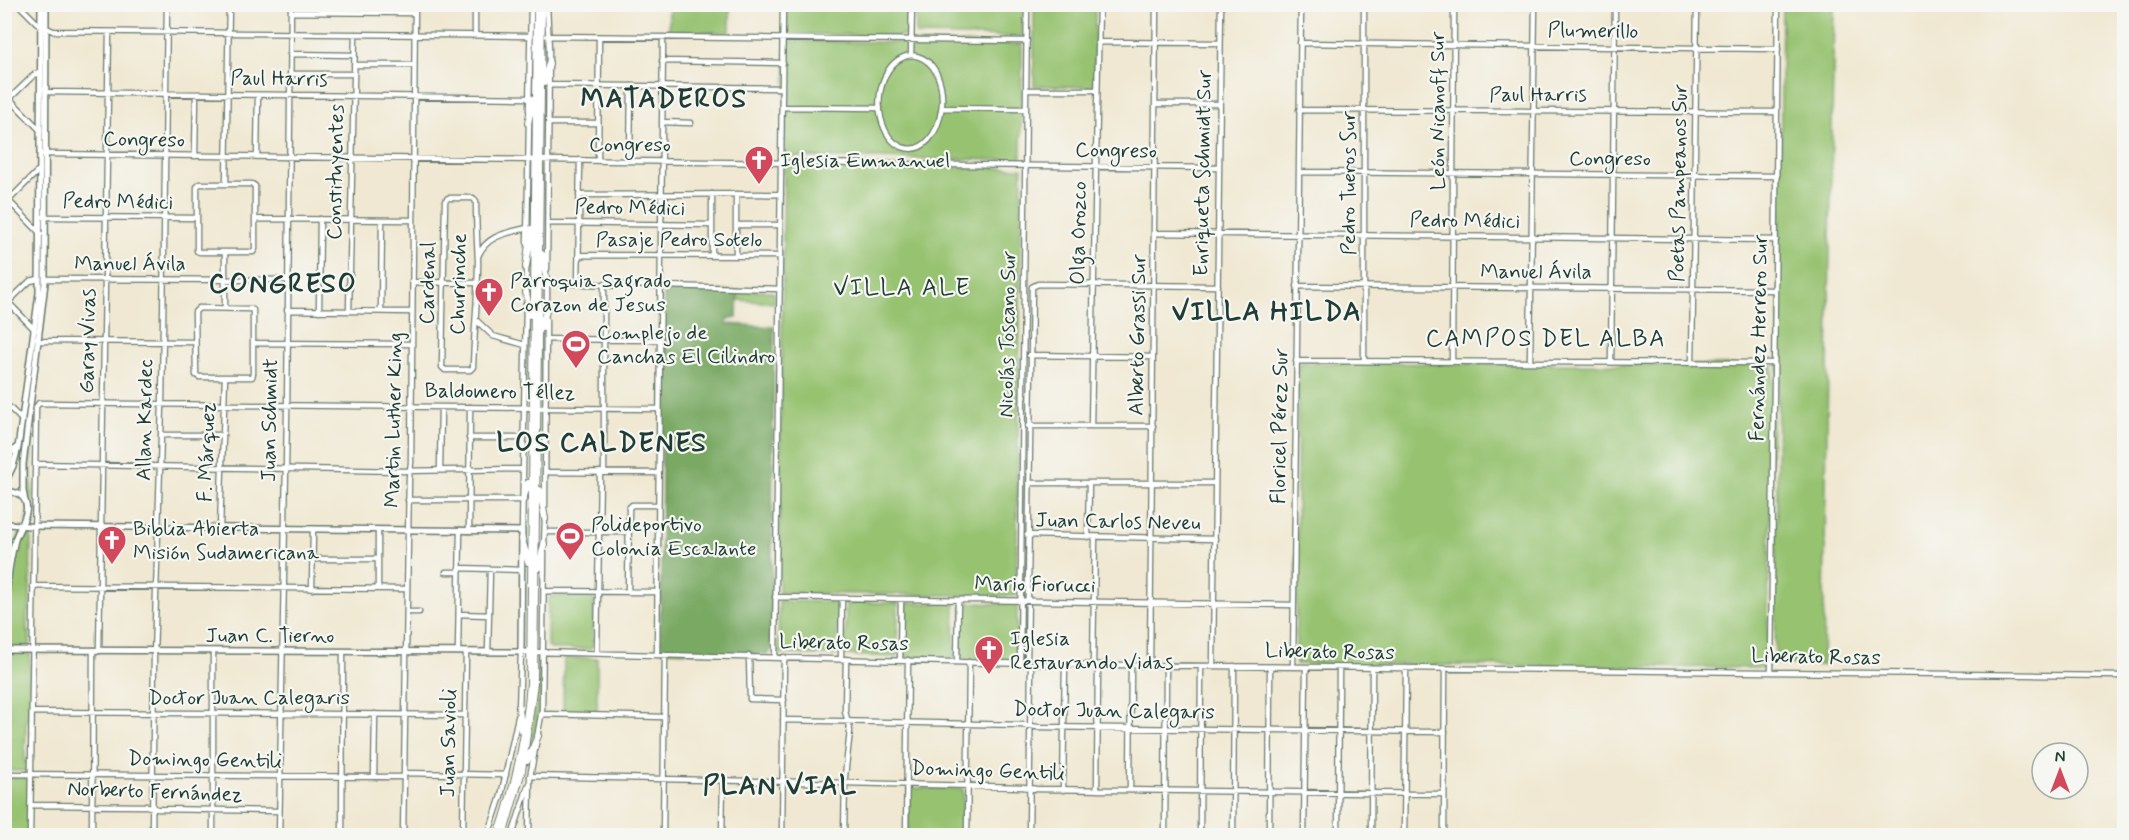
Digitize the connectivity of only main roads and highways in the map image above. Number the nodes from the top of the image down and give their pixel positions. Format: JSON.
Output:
{"nodes":[{"id":1,"x":41,"y":4,"type":"edge"},
{"id":2,"x":46,"y":4,"type":"edge"},
{"id":3,"x":537,"y":4,"type":"edge"},
{"id":4,"x":542,"y":4,"type":"edge"},
{"id":5,"x":44,"y":28,"type":"junction"},
{"id":6,"x":534,"y":36,"type":"junction"},
{"id":7,"x":549,"y":63,"type":"road end"},
{"id":8,"x":528,"y":123,"type":"road end"},
{"id":9,"x":540,"y":141,"type":"junction"},
{"id":10,"x":43,"y":154,"type":"junction"},
{"id":11,"x":538,"y":159,"type":"junction"},
{"id":12,"x":535,"y":175,"type":"junction"},
{"id":13,"x":540,"y":198,"type":"junction"},
{"id":14,"x":43,"y":217,"type":"junction"},
{"id":15,"x":526,"y":267,"type":"road end"},
{"id":16,"x":42,"y":279,"type":"junction"},
{"id":17,"x":547,"y":283,"type":"road end"},
{"id":18,"x":526,"y":292,"type":"road end"},
{"id":19,"x":547,"y":306,"type":"road end"},
{"id":20,"x":533,"y":372,"type":"junction"},
{"id":21,"x":538,"y":382,"type":"junction"},
{"id":22,"x":535,"y":408,"type":"junction"},
{"id":23,"x":30,"y":410,"type":"junction"},
{"id":24,"x":15,"y":413,"type":"road end"},
{"id":25,"x":532,"y":438,"type":"junction"},
{"id":26,"x":18,"y":446,"type":"junction"},
{"id":27,"x":537,"y":446,"type":"junction"},
{"id":28,"x":4,"y":459,"type":"edge"},
{"id":29,"x":4,"y":485,"type":"edge"},
{"id":30,"x":5,"y":492,"type":"edge"},
{"id":31,"x":523,"y":500,"type":"road end"},
{"id":32,"x":25,"y":501,"type":"junction"},
{"id":33,"x":24,"y":516,"type":"junction"},
{"id":34,"x":545,"y":519,"type":"road end"},
{"id":35,"x":7,"y":523,"type":"edge"},
{"id":36,"x":21,"y":525,"type":"junction"},
{"id":37,"x":522,"y":539,"type":"junction"},
{"id":38,"x":544,"y":544,"type":"road end"},
{"id":39,"x":533,"y":618,"type":"junction"},
{"id":40,"x":4,"y":623,"type":"edge"},
{"id":41,"x":4,"y":650,"type":"edge"},
{"id":42,"x":521,"y":652,"type":"junction"},
{"id":43,"x":533,"y":652,"type":"junction"},
{"id":44,"x":519,"y":707,"type":"road end"},
{"id":45,"x":538,"y":736,"type":"road end"},
{"id":46,"x":514,"y":786,"type":"junction"},
{"id":47,"x":507,"y":824,"type":"junction"},
{"id":48,"x":498,"y":836,"type":"edge"},
{"id":49,"x":503,"y":836,"type":"edge"}],
"edges":[{"from":1,"to":5,"type":"main road"},
{"from":2,"to":5,"type":"main road"},
{"from":3,"to":6,"type":"highway"},
{"from":4,"to":9,"type":"highway"},
{"from":5,"to":10,"type":"main road"},
{"from":5,"to":10,"type":"main road"},
{"from":6,"to":8,"type":"highway"},
{"from":6,"to":11,"type":"highway"},
{"from":7,"to":9,"type":"highway"},
{"from":9,"to":11,"type":"highway"},
{"from":10,"to":14,"type":"main road"},
{"from":10,"to":14,"type":"main road"},
{"from":11,"to":12,"type":"highway"},
{"from":11,"to":13,"type":"highway"},
{"from":12,"to":15,"type":"highway"},
{"from":12,"to":20,"type":"highway"},
{"from":13,"to":17,"type":"highway"},
{"from":13,"to":21,"type":"highway"},
{"from":14,"to":16,"type":"main road"},
{"from":14,"to":16,"type":"main road"},
{"from":16,"to":23,"type":"main road"},
{"from":16,"to":23,"type":"main road"},
{"from":18,"to":20,"type":"highway"},
{"from":19,"to":21,"type":"highway"},
{"from":20,"to":22,"type":"highway"},
{"from":21,"to":22,"type":"highway"},
{"from":22,"to":25,"type":"highway"},
{"from":22,"to":27,"type":"highway"},
{"from":23,"to":24,"type":"main road"},
{"from":23,"to":26,"type":"main road"},
{"from":23,"to":32,"type":"main road"},
{"from":25,"to":31,"type":"highway"},
{"from":25,"to":39,"type":"highway"},
{"from":26,"to":28,"type":"main road"},
{"from":26,"to":29,"type":"main road"},
{"from":27,"to":34,"type":"highway"},
{"from":27,"to":39,"type":"highway"},
{"from":30,"to":32,"type":"main road"},
{"from":32,"to":33,"type":"main road"},
{"from":33,"to":35,"type":"main road"},
{"from":33,"to":36,"type":"main road"},
{"from":35,"to":36,"type":"main road"},
{"from":36,"to":37,"type":"main road"},
{"from":36,"to":40,"type":"main road"},
{"from":37,"to":39,"type":"highway"},
{"from":37,"to":42,"type":"main road"},
{"from":38,"to":39,"type":"highway"},
{"from":39,"to":43,"type":"highway"},
{"from":41,"to":42,"type":"main road","name":"Juan C. Tierno"},
{"from":42,"to":43,"type":"main road","name":"Juan C. Tierno"},
{"from":43,"to":46,"type":"highway"},
{"from":43,"to":47,"type":"highway"},
{"from":44,"to":46,"type":"highway"},
{"from":45,"to":47,"type":"highway"},
{"from":46,"to":48,"type":"highway"},
{"from":47,"to":49,"type":"highway"}]}
